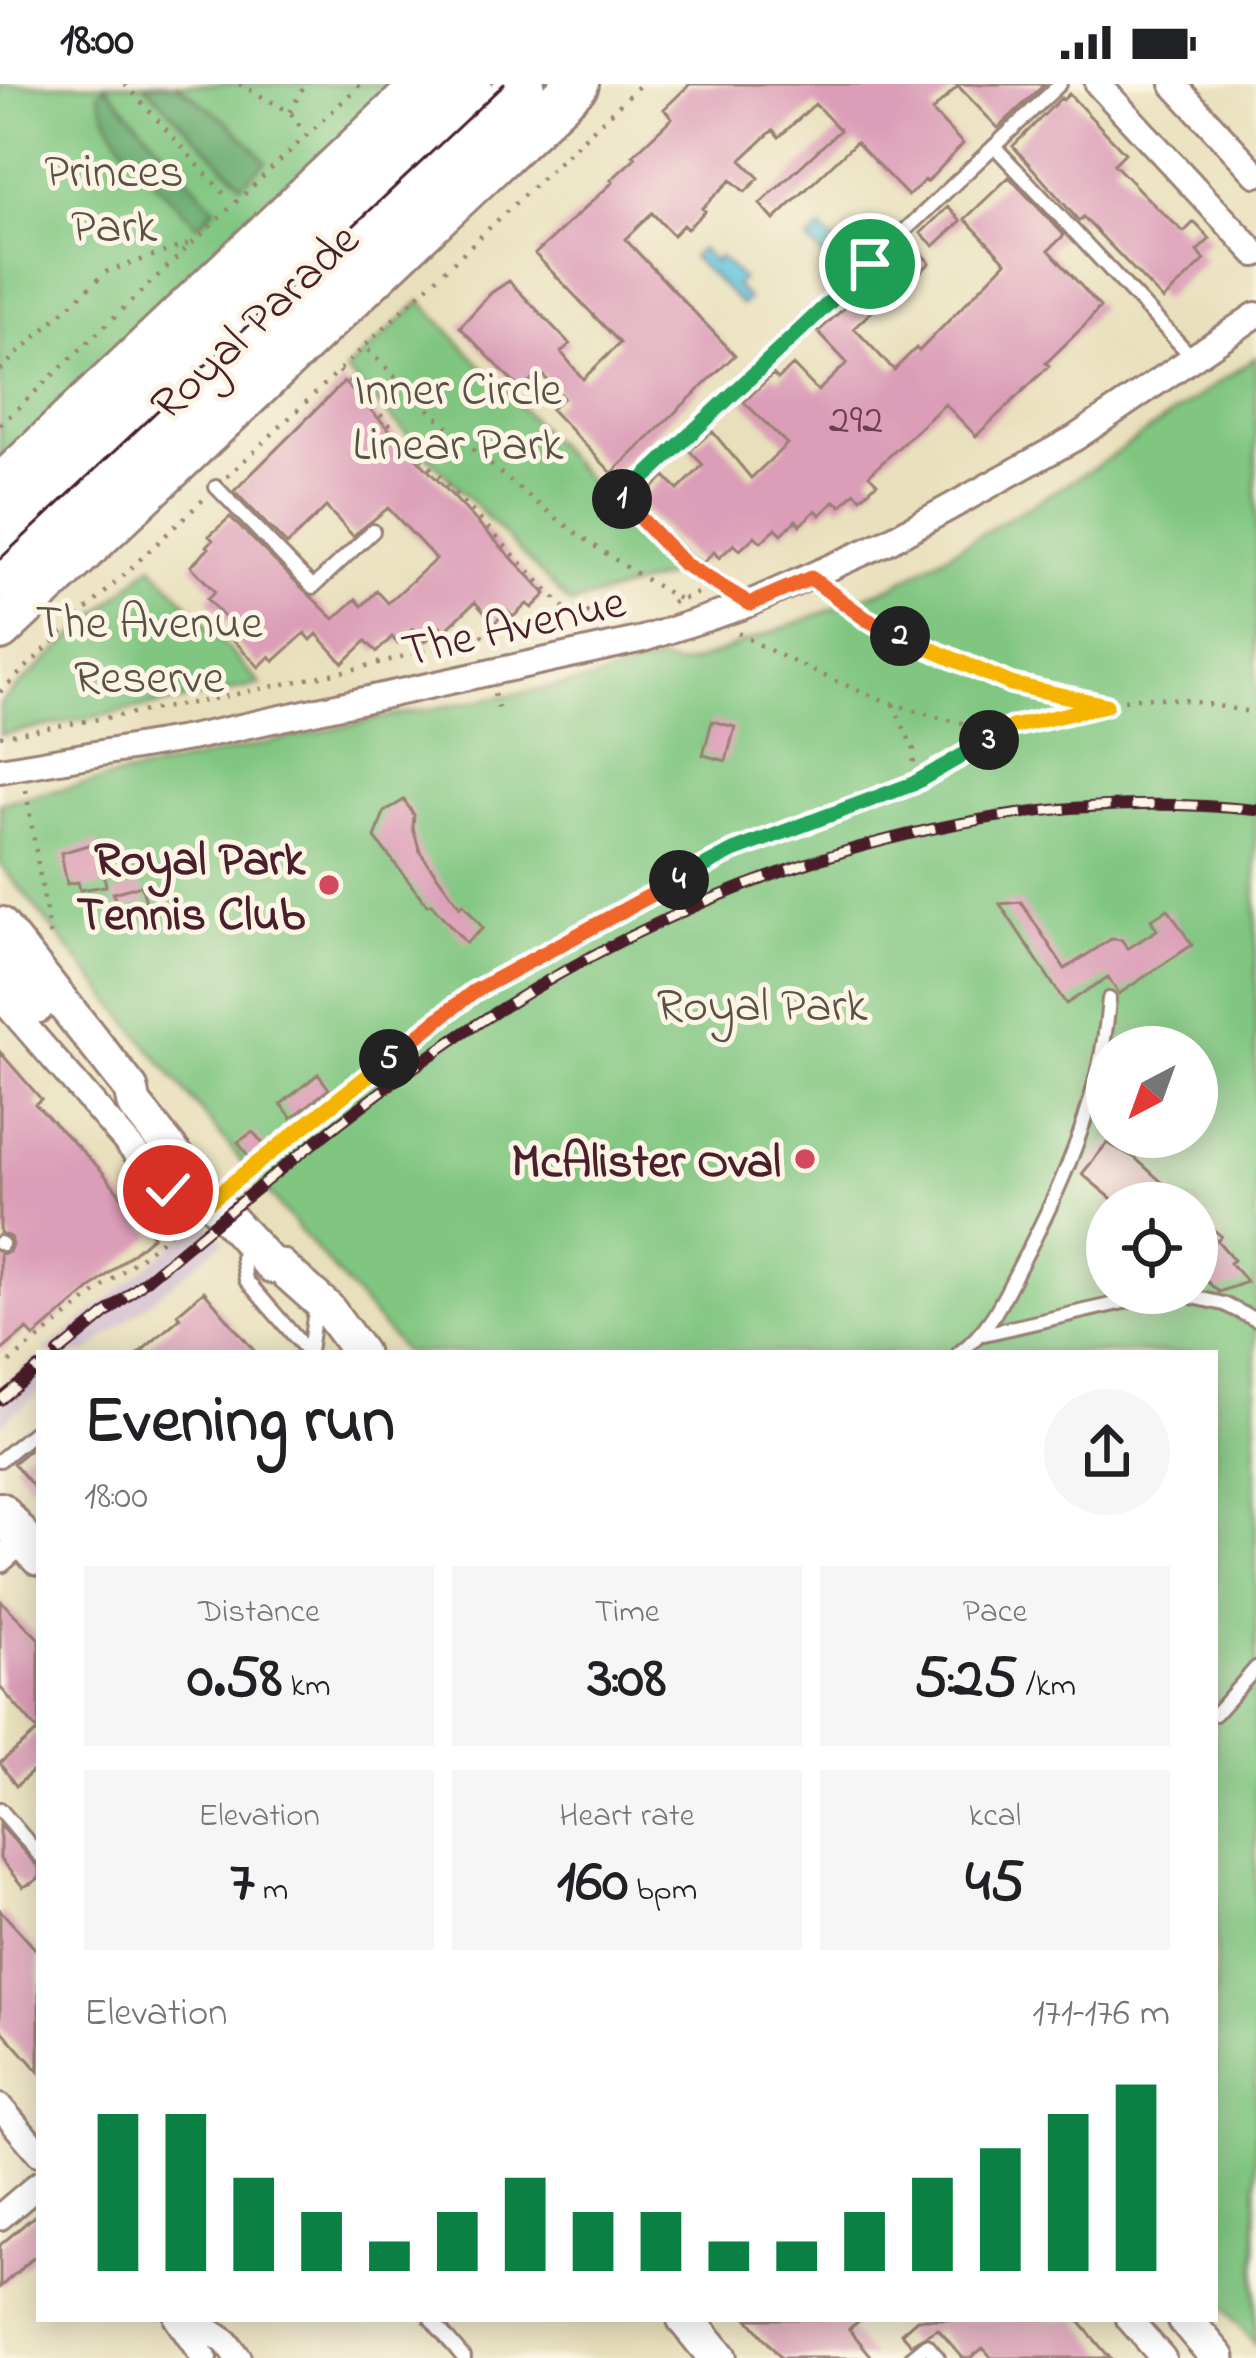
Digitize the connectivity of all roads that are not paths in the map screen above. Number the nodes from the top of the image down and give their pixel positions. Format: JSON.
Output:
{"nodes":[{"id":1,"x":424,"y":84,"type":"edge"},
{"id":2,"x":470,"y":84,"type":"edge"},
{"id":3,"x":523,"y":84,"type":"edge"},
{"id":4,"x":577,"y":84,"type":"edge"},
{"id":5,"x":1060,"y":84,"type":"edge"},
{"id":6,"x":1098,"y":84,"type":"edge"},
{"id":7,"x":1174,"y":84,"type":"edge"},
{"id":8,"x":994,"y":146,"type":"junction"},
{"id":9,"x":1256,"y":174,"type":"edge"},
{"id":10,"x":1252,"y":244,"type":"edge"},
{"id":11,"x":301,"y":271,"type":"junction"},
{"id":12,"x":1256,"y":315,"type":"edge"},
{"id":13,"x":1194,"y":358,"type":"junction"},
{"id":14,"x":73,"y":487,"type":"junction"},
{"id":15,"x":0,"y":488,"type":"edge"},
{"id":16,"x":216,"y":488,"type":"road end"},
{"id":17,"x":0,"y":528,"type":"edge"},
{"id":18,"x":373,"y":531,"type":"dead end"},
{"id":19,"x":0,"y":577,"type":"edge"},
{"id":20,"x":746,"y":606,"type":"junction"},
{"id":21,"x":0,"y":629,"type":"edge"},
{"id":22,"x":11,"y":768,"type":"edge"},
{"id":23,"x":0,"y":924,"type":"edge"},
{"id":24,"x":0,"y":964,"type":"edge"},
{"id":25,"x":0,"y":997,"type":"edge"},
{"id":26,"x":1109,"y":999,"type":"dead end"},
{"id":27,"x":134,"y":1104,"type":"junction"},
{"id":28,"x":206,"y":1194,"type":"junction"},
{"id":29,"x":262,"y":1256,"type":"junction"},
{"id":30,"x":1218,"y":1303,"type":"edge"},
{"id":31,"x":1086,"y":1311,"type":"edge"},
{"id":32,"x":314,"y":1317,"type":"junction"},
{"id":33,"x":1256,"y":1320,"type":"edge"},
{"id":34,"x":984,"y":1334,"type":"junction"},
{"id":35,"x":306,"y":1350,"type":"edge"},
{"id":36,"x":309,"y":1350,"type":"edge"},
{"id":37,"x":355,"y":1350,"type":"edge"},
{"id":38,"x":357,"y":1350,"type":"edge"},
{"id":39,"x":963,"y":1350,"type":"edge"},
{"id":40,"x":36,"y":1430,"type":"edge"},
{"id":41,"x":0,"y":1460,"type":"edge"},
{"id":42,"x":0,"y":1510,"type":"edge"},
{"id":43,"x":21,"y":1552,"type":"edge"},
{"id":44,"x":1256,"y":1668,"type":"edge"},
{"id":45,"x":1218,"y":1711,"type":"edge"},
{"id":46,"x":0,"y":1809,"type":"edge"},
{"id":47,"x":36,"y":1851,"type":"edge"},
{"id":48,"x":0,"y":2107,"type":"edge"},
{"id":49,"x":36,"y":2149,"type":"edge"},
{"id":50,"x":36,"y":2187,"type":"edge"},
{"id":51,"x":0,"y":2217,"type":"edge"},
{"id":52,"x":179,"y":2322,"type":"edge"},
{"id":53,"x":196,"y":2322,"type":"edge"},
{"id":54,"x":434,"y":2322,"type":"edge"},
{"id":55,"x":688,"y":2322,"type":"edge"},
{"id":56,"x":1132,"y":2322,"type":"edge"},
{"id":57,"x":1188,"y":2322,"type":"edge"},
{"id":58,"x":204,"y":2358,"type":"edge"},
{"id":59,"x":238,"y":2358,"type":"edge"},
{"id":60,"x":464,"y":2358,"type":"edge"},
{"id":61,"x":718,"y":2358,"type":"edge"},
{"id":62,"x":911,"y":2358,"type":"edge"},
{"id":63,"x":938,"y":2358,"type":"edge"},
{"id":64,"x":1163,"y":2358,"type":"edge"},
{"id":65,"x":1218,"y":2358,"type":"edge"}],
"edges":[{"from":1,"to":11,"type":"highway","name":"Royal Parade"},
{"from":2,"to":11,"type":"highway","name":"Royal Parade"},
{"from":3,"to":11,"type":"highway","name":"Royal Parade"},
{"from":4,"to":11,"type":"highway","name":"Royal Parade"},
{"from":5,"to":8,"type":"lane"},
{"from":6,"to":10,"type":"street"},
{"from":7,"to":9,"type":"street"},
{"from":8,"to":13,"type":"lane"},
{"from":8,"to":20,"type":"lane"},
{"from":11,"to":14,"type":"highway","name":"Royal Parade"},
{"from":11,"to":14,"type":"highway","name":"Royal Parade"},
{"from":12,"to":13,"type":"street","name":"The Avenue"},
{"from":13,"to":20,"type":"street","name":"The Avenue"},
{"from":14,"to":15,"type":"highway","name":"Royal Parade"},
{"from":14,"to":17,"type":"highway","name":"Royal Parade"},
{"from":14,"to":19,"type":"highway","name":"Royal Parade"},
{"from":14,"to":21,"type":"highway","name":"Royal Parade"},
{"from":16,"to":18,"type":"lane"},
{"from":20,"to":22,"type":"street","name":"The Avenue","bridge":true},
{"from":23,"to":27,"type":"street"},
{"from":24,"to":27,"type":"street"},
{"from":25,"to":28,"type":"street"},
{"from":26,"to":34,"type":"lane"},
{"from":27,"to":28,"type":"street"},
{"from":28,"to":29,"type":"street"},
{"from":29,"to":32,"type":"street"},
{"from":29,"to":35,"type":"lane"},
{"from":29,"to":38,"type":"street"},
{"from":30,"to":33,"type":"lane"},
{"from":31,"to":34,"type":"lane"},
{"from":32,"to":36,"type":"lane"},
{"from":32,"to":37,"type":"street"},
{"from":34,"to":39,"type":"lane"},
{"from":40,"to":41,"type":"lane"},
{"from":42,"to":43,"type":"main road"},
{"from":44,"to":45,"type":"lane"},
{"from":46,"to":47,"type":"lane"},
{"from":48,"to":49,"type":"street"},
{"from":50,"to":51,"type":"street"},
{"from":52,"to":58,"type":"street"},
{"from":53,"to":59,"type":"street"},
{"from":54,"to":60,"type":"lane"},
{"from":55,"to":61,"type":"main road"},
{"from":56,"to":64,"type":"street"},
{"from":57,"to":65,"type":"street"},
{"from":62,"to":63,"type":"lane"}]}
